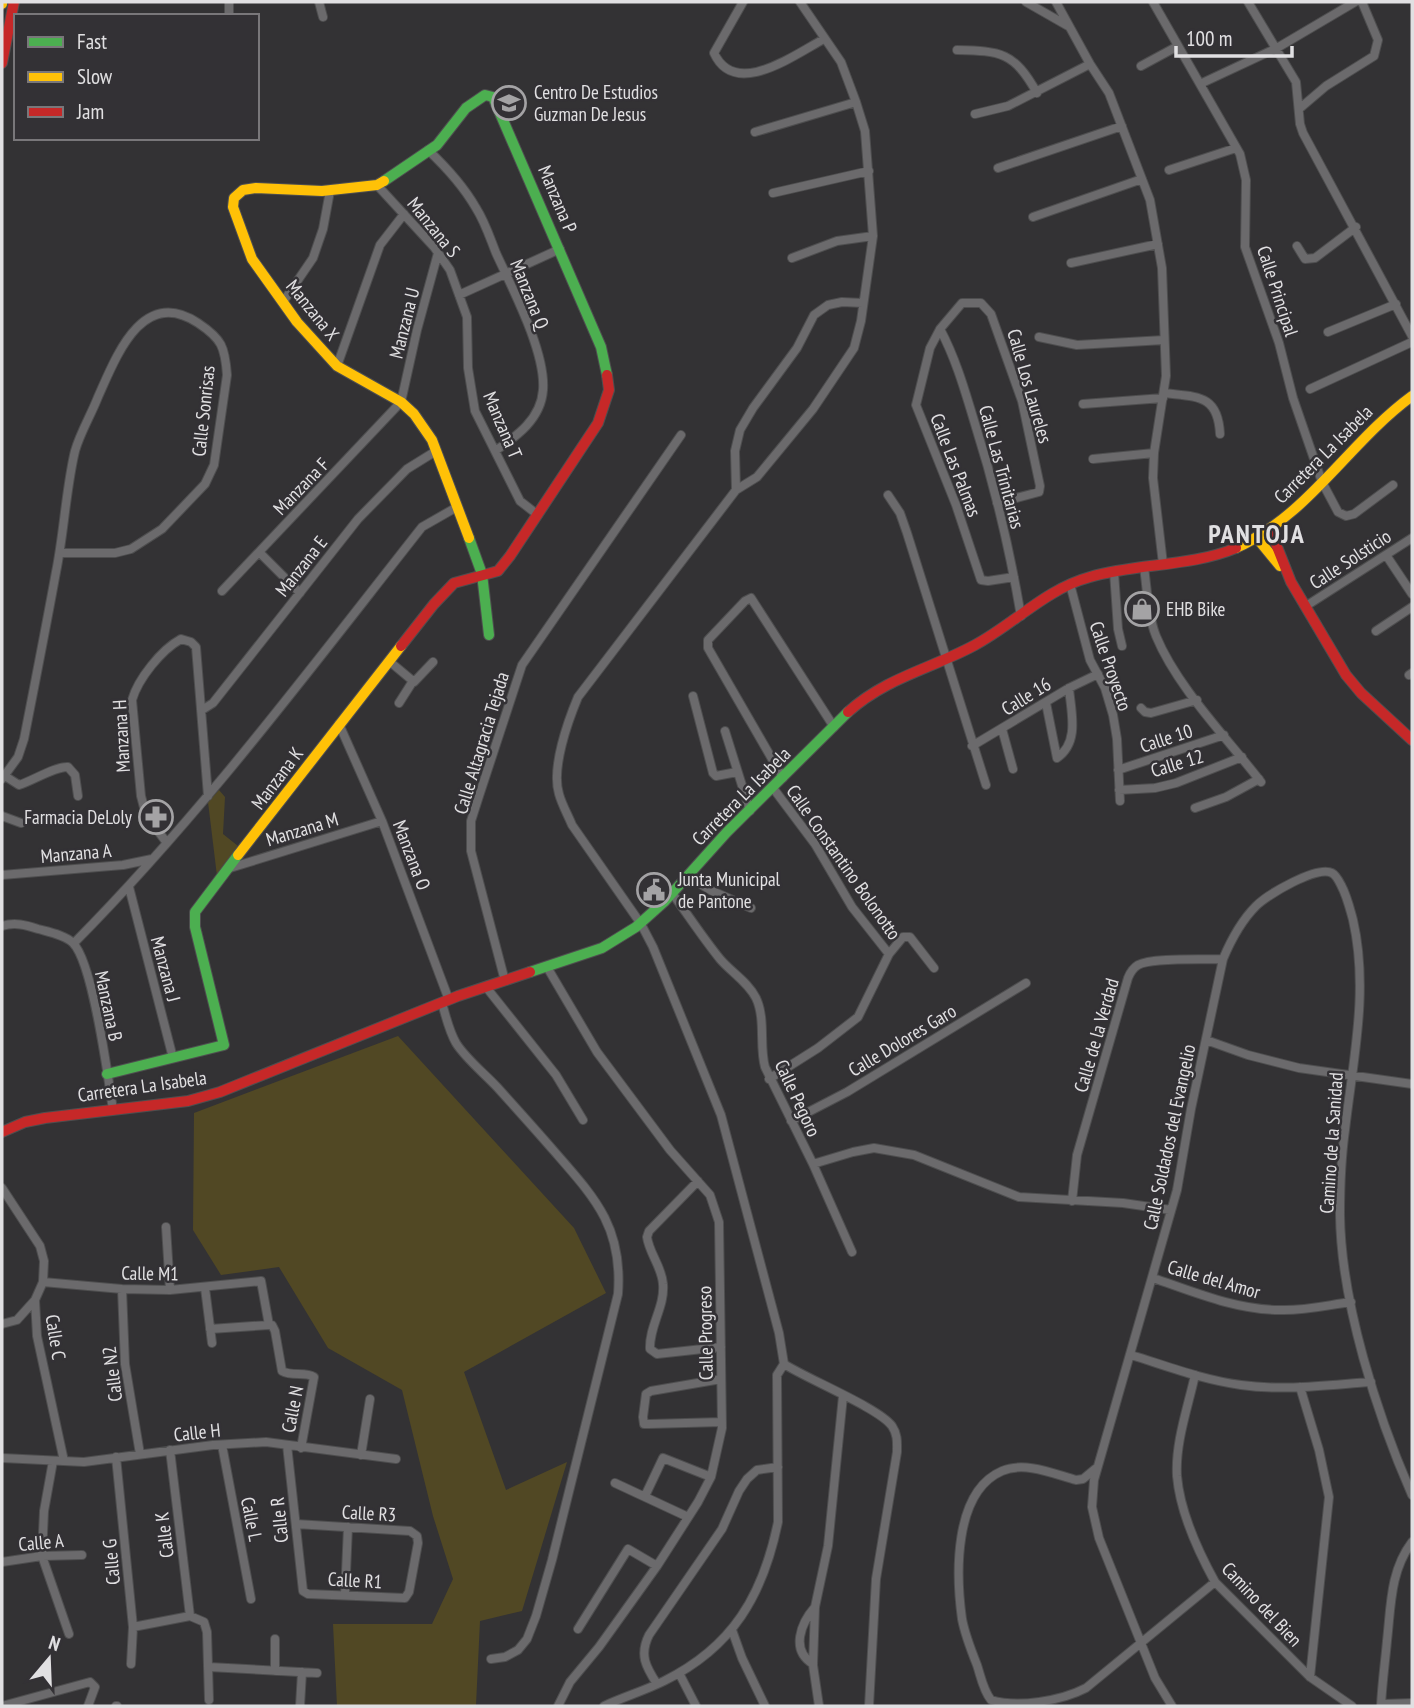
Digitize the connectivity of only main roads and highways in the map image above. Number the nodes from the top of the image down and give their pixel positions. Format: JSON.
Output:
{"nodes":[{"id":1,"x":15,"y":2,"type":"edge"},
{"id":2,"x":2,"y":63,"type":"edge"},
{"id":3,"x":233,"y":207,"type":"joint"},
{"id":4,"x":1412,"y":396,"type":"edge"},
{"id":5,"x":1270,"y":529,"type":"junction"},
{"id":6,"x":1257,"y":538,"type":"junction"},
{"id":7,"x":482,"y":574,"type":"junction"},
{"id":8,"x":1288,"y":576,"type":"junction"},
{"id":9,"x":489,"y":635,"type":"dead end"},
{"id":10,"x":1412,"y":740,"type":"edge"},
{"id":11,"x":107,"y":1074,"type":"road end"},
{"id":12,"x":2,"y":1132,"type":"edge"}],
"edges":[{"from":1,"to":2,"type":"main road"},
{"from":3,"to":7,"type":"main road","name":"Manzana X"},
{"from":3,"to":7,"type":"main road","name":"Manzana P"},
{"from":4,"to":5,"type":"main road","name":"Carretera La Isabela"},
{"from":5,"to":6,"type":"main road","name":"Carretera La Isabela"},
{"from":5,"to":8,"type":"main road"},
{"from":6,"to":8,"type":"main road"},
{"from":6,"to":12,"type":"main road","name":"Carretera La Isabela"},
{"from":7,"to":9,"type":"main road"},
{"from":7,"to":11,"type":"main road","name":"Manzana K"},
{"from":8,"to":10,"type":"main road"}]}
